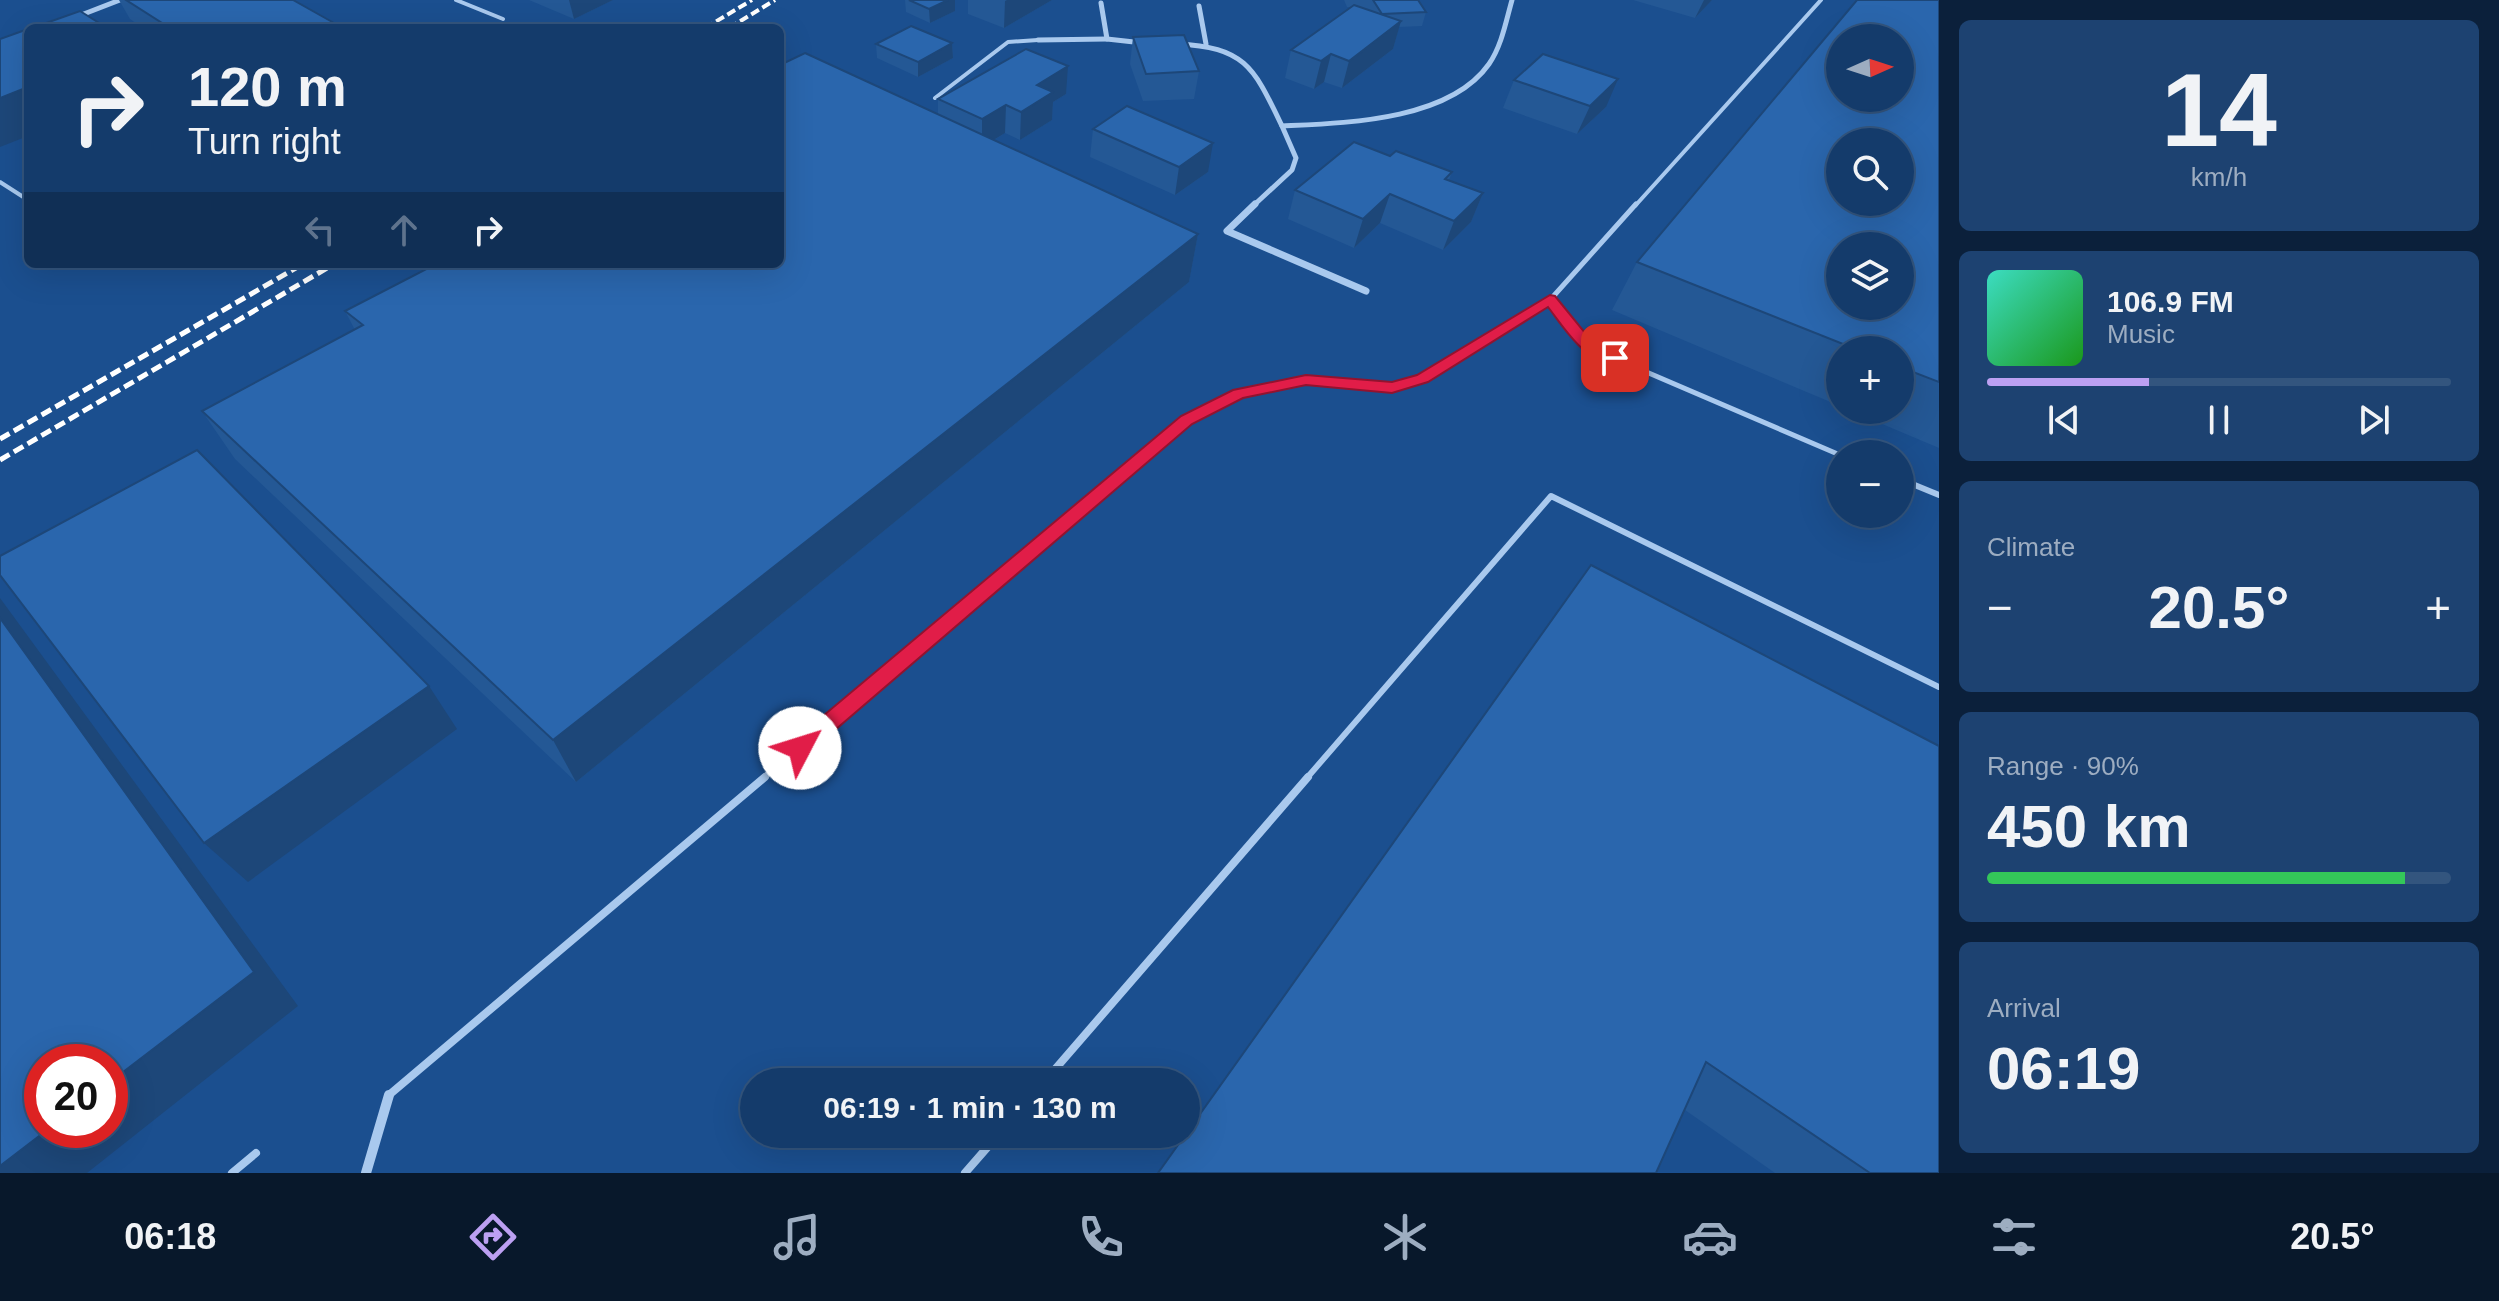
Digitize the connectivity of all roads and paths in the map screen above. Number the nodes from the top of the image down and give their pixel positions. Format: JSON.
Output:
{"nodes":[{"id":1,"x":120,"y":0,"type":"edge"},
{"id":2,"x":456,"y":0,"type":"edge"},
{"id":3,"x":1512,"y":0,"type":"edge"},
{"id":4,"x":1821,"y":0,"type":"edge"},
{"id":5,"x":1101,"y":3,"type":"dead end"},
{"id":6,"x":1199,"y":6,"type":"dead end"},
{"id":7,"x":503,"y":19,"type":"dead end"},
{"id":8,"x":62,"y":22,"type":"edge"},
{"id":9,"x":1107,"y":39,"type":"junction"},
{"id":10,"x":1038,"y":40,"type":"joint"},
{"id":11,"x":1157,"y":44,"type":"edge"},
{"id":12,"x":1169,"y":44,"type":"edge"},
{"id":13,"x":1206,"y":44,"type":"junction"},
{"id":14,"x":935,"y":98,"type":"edge"},
{"id":15,"x":1282,"y":126,"type":"junction"},
{"id":16,"x":0,"y":182,"type":"edge"},
{"id":17,"x":24,"y":197,"type":"edge"},
{"id":18,"x":1366,"y":291,"type":"dead end"},
{"id":19,"x":1550,"y":300,"type":"junction"},
{"id":20,"x":1826,"y":449,"type":"edge"},
{"id":21,"x":1914,"y":485,"type":"edge"},
{"id":22,"x":1939,"y":495,"type":"edge"},
{"id":23,"x":1939,"y":687,"type":"edge"},
{"id":24,"x":1056,"y":1068,"type":"edge"},
{"id":25,"x":389,"y":1095,"type":"joint"},
{"id":26,"x":987,"y":1148,"type":"edge"},
{"id":27,"x":256,"y":1153,"type":"dead end"},
{"id":28,"x":232,"y":1173,"type":"edge"},
{"id":29,"x":366,"y":1173,"type":"edge"},
{"id":30,"x":965,"y":1173,"type":"edge"}],
"edges":[{"from":1,"to":8,"type":"street"},
{"from":2,"to":7,"type":"lane"},
{"from":3,"to":15,"type":"street"},
{"from":4,"to":19,"type":"lane"},
{"from":5,"to":9,"type":"street"},
{"from":6,"to":13,"type":"street"},
{"from":9,"to":10,"type":"street"},
{"from":9,"to":11,"type":"street"},
{"from":10,"to":14,"type":"lane"},
{"from":12,"to":13,"type":"street"},
{"from":13,"to":15,"type":"street"},
{"from":15,"to":18,"type":"street"},
{"from":16,"to":17,"type":"lane"},
{"from":19,"to":20,"type":"lane"},
{"from":19,"to":25,"type":"lane"},
{"from":21,"to":22,"type":"lane"},
{"from":23,"to":24,"type":"lane"},
{"from":25,"to":29,"type":"street"},
{"from":26,"to":30,"type":"lane"},
{"from":27,"to":28,"type":"lane"}]}
